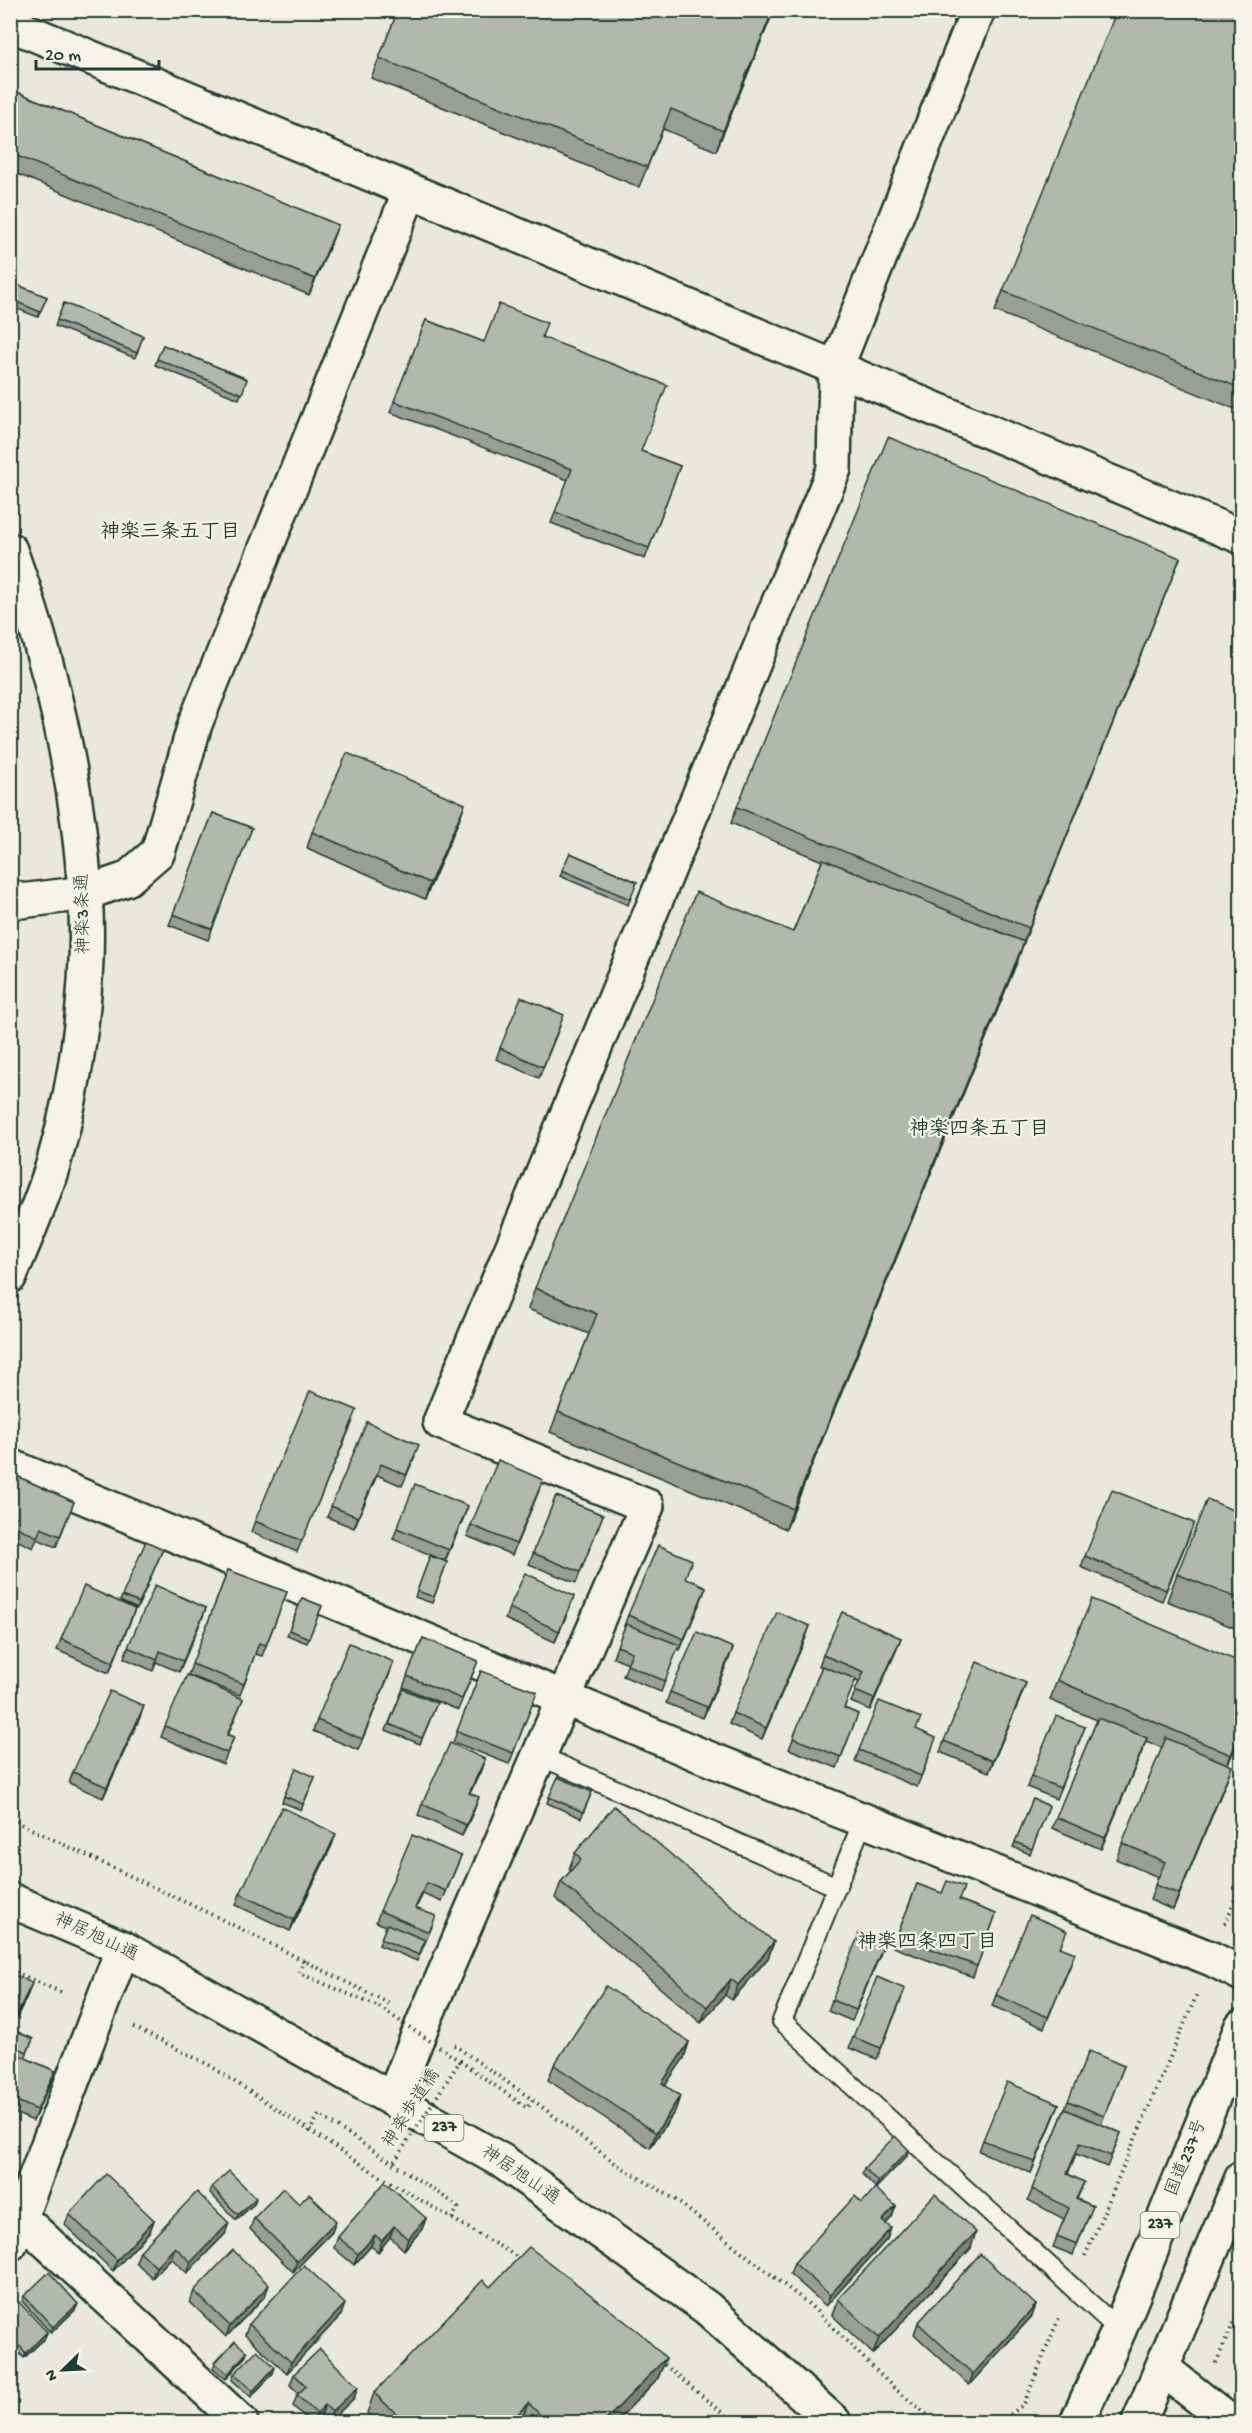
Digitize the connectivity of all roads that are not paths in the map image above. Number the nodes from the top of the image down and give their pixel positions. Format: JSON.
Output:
{"nodes":[{"id":1,"x":978,"y":10,"type":"edge"},
{"id":2,"x":10,"y":24,"type":"edge"},
{"id":3,"x":410,"y":191,"type":"junction"},
{"id":4,"x":837,"y":368,"type":"junction"},
{"id":5,"x":1242,"y":537,"type":"edge"},
{"id":6,"x":10,"y":550,"type":"edge"},
{"id":7,"x":86,"y":893,"type":"junction"},
{"id":8,"x":10,"y":896,"type":"edge"},
{"id":9,"x":10,"y":1276,"type":"edge"},
{"id":10,"x":10,"y":1466,"type":"edge"},
{"id":11,"x":566,"y":1698,"type":"junction"},
{"id":12,"x":540,"y":1756,"type":"junction"},
{"id":13,"x":863,"y":1821,"type":"junction"},
{"id":14,"x":837,"y":1887,"type":"junction"},
{"id":15,"x":10,"y":1900,"type":"edge"},
{"id":16,"x":123,"y":1948,"type":"junction"},
{"id":17,"x":1242,"y":1974,"type":"edge"},
{"id":18,"x":1242,"y":2026,"type":"edge"},
{"id":19,"x":393,"y":2099,"type":"junction"},
{"id":20,"x":1242,"y":2178,"type":"edge"},
{"id":21,"x":14,"y":2227,"type":"edge"},
{"id":22,"x":1119,"y":2330,"type":"junction"},
{"id":23,"x":1162,"y":2368,"type":"junction"},
{"id":24,"x":242,"y":2422,"type":"edge"},
{"id":25,"x":834,"y":2422,"type":"edge"},
{"id":26,"x":1077,"y":2422,"type":"edge"},
{"id":27,"x":1139,"y":2422,"type":"edge"},
{"id":28,"x":1230,"y":2422,"type":"edge"}],
"edges":[{"from":1,"to":4,"type":"main road"},
{"from":2,"to":3,"type":"main road"},
{"from":3,"to":4,"type":"main road"},
{"from":3,"to":7,"type":"main road"},
{"from":4,"to":5,"type":"main road"},
{"from":4,"to":11,"type":"main road"},
{"from":6,"to":7,"type":"main road","name":"神楽3条通"},
{"from":7,"to":8,"type":"main road"},
{"from":7,"to":9,"type":"main road","name":"神楽3条通"},
{"from":10,"to":11,"type":"main road"},
{"from":11,"to":12,"type":"main road"},
{"from":11,"to":13,"type":"main road"},
{"from":12,"to":14,"type":"lane"},
{"from":12,"to":19,"type":"main road"},
{"from":13,"to":14,"type":"lane"},
{"from":13,"to":17,"type":"main road"},
{"from":14,"to":22,"type":"lane"},
{"from":15,"to":16,"type":"main road","name":"神居旭山通","number":"237"},
{"from":16,"to":19,"type":"main road","name":"神居旭山通","number":"237"},
{"from":16,"to":21,"type":"main road"},
{"from":18,"to":22,"type":"main road","name":"国道237号","number":"237"},
{"from":19,"to":25,"type":"main road","name":"神居旭山通","number":"237"},
{"from":20,"to":23,"type":"main road"},
{"from":21,"to":24,"type":"main road"},
{"from":22,"to":26,"type":"main road","name":"国道237号","number":"237"},
{"from":23,"to":27,"type":"main road"},
{"from":23,"to":28,"type":"main road"}]}
